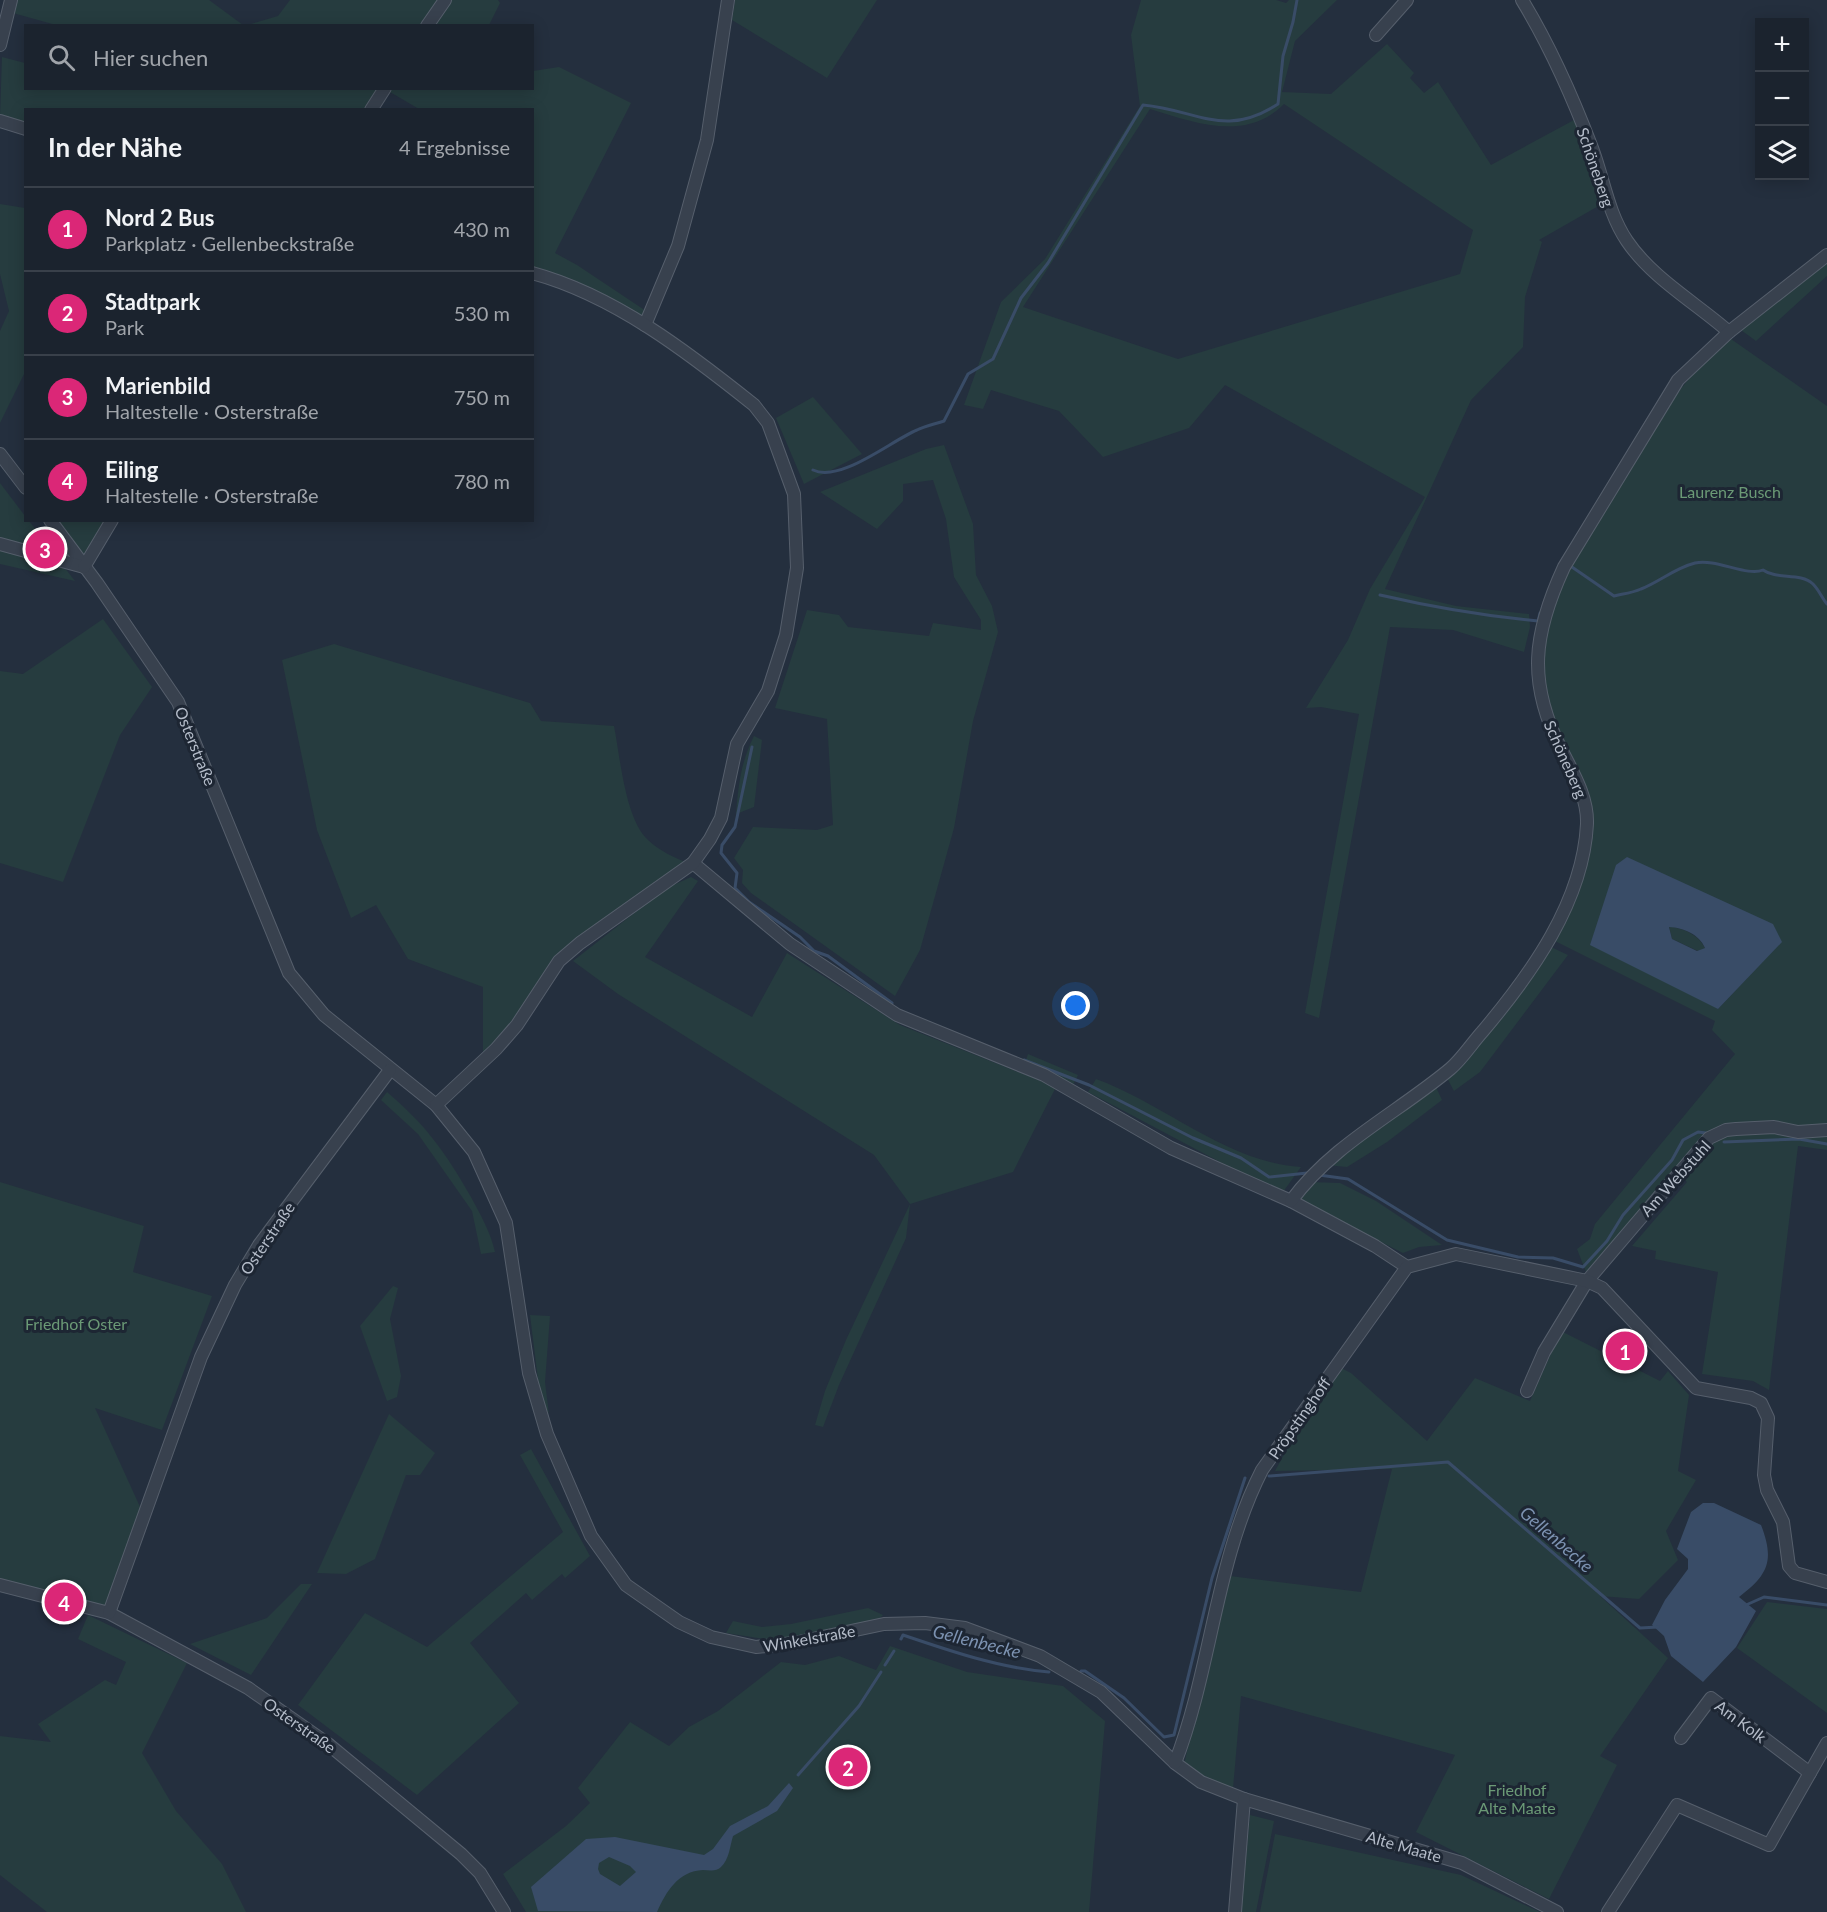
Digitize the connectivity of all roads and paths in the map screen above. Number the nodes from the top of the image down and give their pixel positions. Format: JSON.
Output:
{"nodes":[{"id":1,"x":11,"y":0,"type":"edge"},
{"id":2,"x":445,"y":0,"type":"edge"},
{"id":3,"x":728,"y":0,"type":"edge"},
{"id":4,"x":1407,"y":0,"type":"edge"},
{"id":5,"x":1522,"y":0,"type":"edge"},
{"id":6,"x":428,"y":24,"type":"edge"},
{"id":7,"x":1376,"y":35,"type":"dead end"},
{"id":8,"x":0,"y":45,"type":"edge"},
{"id":9,"x":384,"y":90,"type":"edge"},
{"id":10,"x":372,"y":108,"type":"edge"},
{"id":11,"x":0,"y":121,"type":"edge"},
{"id":12,"x":24,"y":128,"type":"edge"},
{"id":13,"x":1827,"y":255,"type":"edge"},
{"id":14,"x":534,"y":274,"type":"edge"},
{"id":15,"x":645,"y":325,"type":"junction"},
{"id":16,"x":1729,"y":332,"type":"junction"},
{"id":17,"x":0,"y":454,"type":"edge"},
{"id":18,"x":24,"y":485,"type":"edge"},
{"id":19,"x":51,"y":522,"type":"edge"},
{"id":20,"x":111,"y":522,"type":"edge"},
{"id":21,"x":0,"y":544,"type":"edge"},
{"id":22,"x":84,"y":567,"type":"junction"},
{"id":23,"x":693,"y":863,"type":"junction"},
{"id":24,"x":390,"y":1070,"type":"junction"},
{"id":25,"x":435,"y":1105,"type":"junction"},
{"id":26,"x":1827,"y":1130,"type":"edge"},
{"id":27,"x":1291,"y":1201,"type":"junction"},
{"id":28,"x":1407,"y":1268,"type":"junction"},
{"id":29,"x":1587,"y":1281,"type":"junction"},
{"id":30,"x":1527,"y":1392,"type":"dead end"},
{"id":31,"x":1827,"y":1582,"type":"edge"},
{"id":32,"x":0,"y":1585,"type":"edge"},
{"id":33,"x":109,"y":1613,"type":"junction"},
{"id":34,"x":1681,"y":1738,"type":"dead end"},
{"id":35,"x":1827,"y":1743,"type":"edge"},
{"id":36,"x":1175,"y":1762,"type":"junction"},
{"id":37,"x":1810,"y":1773,"type":"junction"},
{"id":38,"x":1244,"y":1799,"type":"junction"},
{"id":39,"x":504,"y":1912,"type":"edge"},
{"id":40,"x":1235,"y":1912,"type":"edge"},
{"id":41,"x":1557,"y":1912,"type":"edge"},
{"id":42,"x":1608,"y":1912,"type":"edge"}],
"edges":[{"from":1,"to":8,"type":"street"},
{"from":2,"to":6,"type":"street"},
{"from":3,"to":15,"type":"street"},
{"from":4,"to":7,"type":"street"},
{"from":5,"to":16,"type":"street","name":"Schöneberg"},
{"from":9,"to":10,"type":"street"},
{"from":11,"to":12,"type":"street"},
{"from":13,"to":16,"type":"street","name":"Schöneberg"},
{"from":14,"to":15,"type":"street"},
{"from":15,"to":23,"type":"street"},
{"from":16,"to":27,"type":"street","name":"Schöneberg"},
{"from":17,"to":18,"type":"street"},
{"from":19,"to":22,"type":"street","name":"Osterstraße"},
{"from":20,"to":22,"type":"street"},
{"from":21,"to":22,"type":"street"},
{"from":22,"to":24,"type":"street","name":"Osterstraße"},
{"from":23,"to":25,"type":"street"},
{"from":23,"to":27,"type":"street"},
{"from":24,"to":25,"type":"street","name":"Winkelstraße"},
{"from":24,"to":33,"type":"street","name":"Osterstraße"},
{"from":25,"to":36,"type":"street","name":"Winkelstraße"},
{"from":26,"to":29,"type":"street","name":"Am Webstuhl"},
{"from":27,"to":28,"type":"street"},
{"from":28,"to":29,"type":"street"},
{"from":28,"to":36,"type":"street","name":"Pröpstinghoff"},
{"from":29,"to":30,"type":"street","name":"Am Webstuhl"},
{"from":29,"to":31,"type":"street"},
{"from":32,"to":33,"type":"street"},
{"from":33,"to":39,"type":"street","name":"Osterstraße"},
{"from":34,"to":37,"type":"street","name":"Am Kolk"},
{"from":35,"to":37,"type":"street"},
{"from":36,"to":38,"type":"street","name":"Winkelstraße"},
{"from":37,"to":42,"type":"street"},
{"from":38,"to":40,"type":"street"},
{"from":38,"to":41,"type":"street","name":"Alte Maate"}]}
